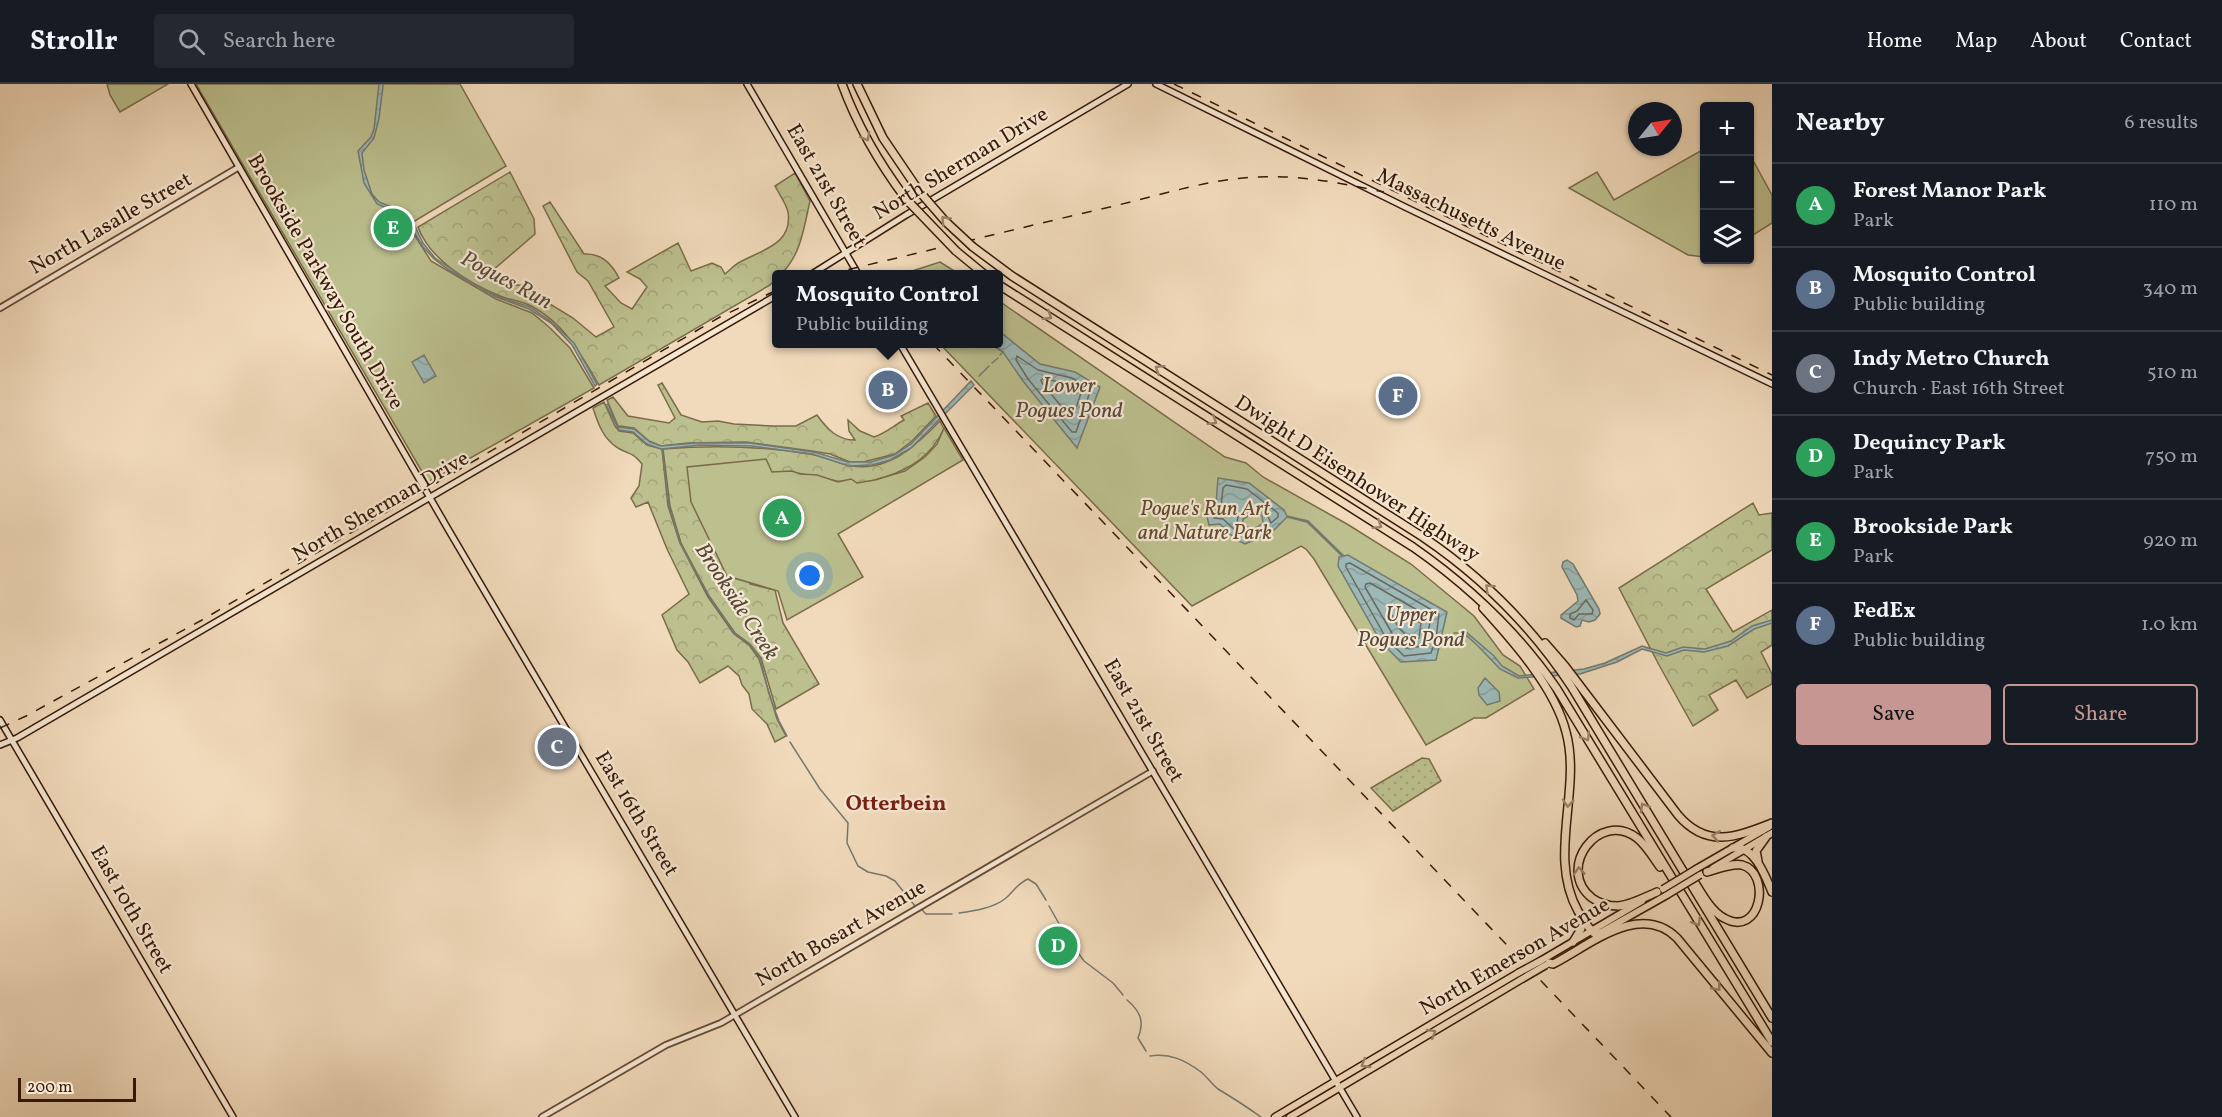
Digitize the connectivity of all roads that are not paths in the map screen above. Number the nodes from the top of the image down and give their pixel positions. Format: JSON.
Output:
{"nodes":[{"id":1,"x":191,"y":84,"type":"edge"},
{"id":2,"x":747,"y":84,"type":"edge"},
{"id":3,"x":842,"y":84,"type":"edge"},
{"id":4,"x":857,"y":84,"type":"edge"},
{"id":5,"x":1128,"y":84,"type":"edge"},
{"id":6,"x":1156,"y":84,"type":"edge"},
{"id":7,"x":239,"y":167,"type":"junction"},
{"id":8,"x":846,"y":253,"type":"junction"},
{"id":9,"x":818,"y":270,"type":"edge"},
{"id":10,"x":856,"y":270,"type":"edge"},
{"id":11,"x":979,"y":270,"type":"edge"},
{"id":12,"x":1003,"y":288,"type":"edge"},
{"id":13,"x":772,"y":299,"type":"edge"},
{"id":14,"x":0,"y":308,"type":"edge"},
{"id":15,"x":902,"y":348,"type":"edge"},
{"id":16,"x":1772,"y":384,"type":"edge"},
{"id":17,"x":430,"y":497,"type":"junction"},
{"id":18,"x":1455,"y":578,"type":"junction"},
{"id":19,"x":1559,"y":663,"type":"junction"},
{"id":20,"x":0,"y":720,"type":"edge"},
{"id":21,"x":12,"y":741,"type":"junction"},
{"id":22,"x":0,"y":745,"type":"edge"},
{"id":23,"x":1153,"y":771,"type":"junction"},
{"id":24,"x":1772,"y":824,"type":"edge"},
{"id":25,"x":1658,"y":830,"type":"junction"},
{"id":26,"x":1769,"y":835,"type":"edge"},
{"id":27,"x":1733,"y":848,"type":"junction"},
{"id":28,"x":1746,"y":849,"type":"junction"},
{"id":29,"x":1759,"y":866,"type":"junction"},
{"id":30,"x":1703,"y":874,"type":"junction"},
{"id":31,"x":1662,"y":892,"type":"junction"},
{"id":32,"x":1772,"y":892,"type":"edge"},
{"id":33,"x":1686,"y":903,"type":"junction"},
{"id":34,"x":1580,"y":914,"type":"junction"},
{"id":35,"x":1592,"y":931,"type":"junction"},
{"id":36,"x":1601,"y":933,"type":"junction"},
{"id":37,"x":1573,"y":942,"type":"junction"},
{"id":38,"x":1546,"y":962,"type":"junction"},
{"id":39,"x":735,"y":1014,"type":"junction"},
{"id":40,"x":1772,"y":1018,"type":"edge"},
{"id":41,"x":1772,"y":1042,"type":"edge"},
{"id":42,"x":1772,"y":1053,"type":"edge"},
{"id":43,"x":1338,"y":1085,"type":"junction"},
{"id":44,"x":233,"y":1117,"type":"edge"},
{"id":45,"x":542,"y":1117,"type":"edge"},
{"id":46,"x":795,"y":1117,"type":"edge"},
{"id":47,"x":1275,"y":1117,"type":"edge"},
{"id":48,"x":1290,"y":1117,"type":"edge"},
{"id":49,"x":1357,"y":1117,"type":"edge"}],
"edges":[{"from":1,"to":7,"type":"main road","name":"Brookside Parkway South Drive"},
{"from":2,"to":8,"type":"main road","name":"East 21st Street"},
{"from":3,"to":11,"type":"highway","one_way":true,"bridge":true},
{"from":19,"to":4,"type":"highway","name":"Dwight D Eisenhower Highway","one_way":true,"bridge":true},
{"from":5,"to":8,"type":"main road","name":"North Sherman Drive"},
{"from":6,"to":16,"type":"main road","name":"Massachusetts Avenue"},
{"from":7,"to":14,"type":"street","name":"North Lasalle Street"},
{"from":7,"to":17,"type":"main road","name":"Brookside Parkway South Drive"},
{"from":8,"to":9,"type":"main road","name":"North Sherman Drive"},
{"from":8,"to":10,"type":"main road","name":"East 21st Street"},
{"from":12,"to":18,"type":"highway","name":"Dwight D Eisenhower Highway","one_way":true},
{"from":13,"to":17,"type":"main road","name":"North Sherman Drive"},
{"from":15,"to":23,"type":"main road","name":"East 21st Street"},
{"from":17,"to":21,"type":"main road","name":"North Sherman Drive"},
{"from":17,"to":39,"type":"main road","name":"East 16th Street"},
{"from":18,"to":33,"type":"highway","name":"Dwight D Eisenhower Highway","one_way":true},
{"from":18,"to":34,"type":"highway","one_way":true},
{"from":24,"to":19,"type":"highway","one_way":true},
{"from":25,"to":19,"type":"highway","one_way":true},
{"from":20,"to":21,"type":"main road","name":"East 10th Street"},
{"from":21,"to":22,"type":"main road","name":"North Sherman Drive"},
{"from":21,"to":44,"type":"main road","name":"East 10th Street"},
{"from":23,"to":39,"type":"street","name":"North Bosart Avenue"},
{"from":23,"to":43,"type":"main road","name":"East 21st Street"},
{"from":24,"to":27,"type":"main road","name":"North Emerson Avenue"},
{"from":25,"to":30,"type":"highway"},
{"from":25,"to":40,"type":"highway"},
{"from":26,"to":28,"type":"main road","name":"North Emerson Avenue"},
{"from":26,"to":29,"type":"highway"},
{"from":27,"to":28,"type":"highway"},
{"from":27,"to":31,"type":"main road","name":"North Emerson Avenue","bridge":true},
{"from":28,"to":29,"type":"highway"},
{"from":28,"to":30,"type":"main road","name":"North Emerson Avenue"},
{"from":29,"to":32,"type":"highway"},
{"from":30,"to":31,"type":"main road","name":"North Emerson Avenue","bridge":true},
{"from":31,"to":33,"type":"highway","one_way":true},
{"from":31,"to":35,"type":"main road","name":"North Emerson Avenue"},
{"from":31,"to":36,"type":"main road","name":"North Emerson Avenue"},
{"from":33,"to":41,"type":"highway","name":"Dwight D Eisenhower Highway","one_way":true},
{"from":34,"to":35,"type":"highway"},
{"from":34,"to":37,"type":"highway"},
{"from":35,"to":36,"type":"highway"},
{"from":35,"to":37,"type":"main road","name":"North Emerson Avenue"},
{"from":36,"to":38,"type":"main road","name":"North Emerson Avenue"},
{"from":37,"to":38,"type":"main road","name":"North Emerson Avenue"},
{"from":38,"to":42,"type":"highway","one_way":true},
{"from":38,"to":43,"type":"main road","name":"North Emerson Avenue","bridge":true},
{"from":39,"to":45,"type":"street","name":"North Bosart Avenue"},
{"from":39,"to":46,"type":"main road","name":"East 16th Street"},
{"from":43,"to":47,"type":"main road","name":"North Emerson Avenue"},
{"from":43,"to":48,"type":"main road","name":"North Emerson Avenue"},
{"from":43,"to":49,"type":"main road","name":"East 21st Street"}]}
